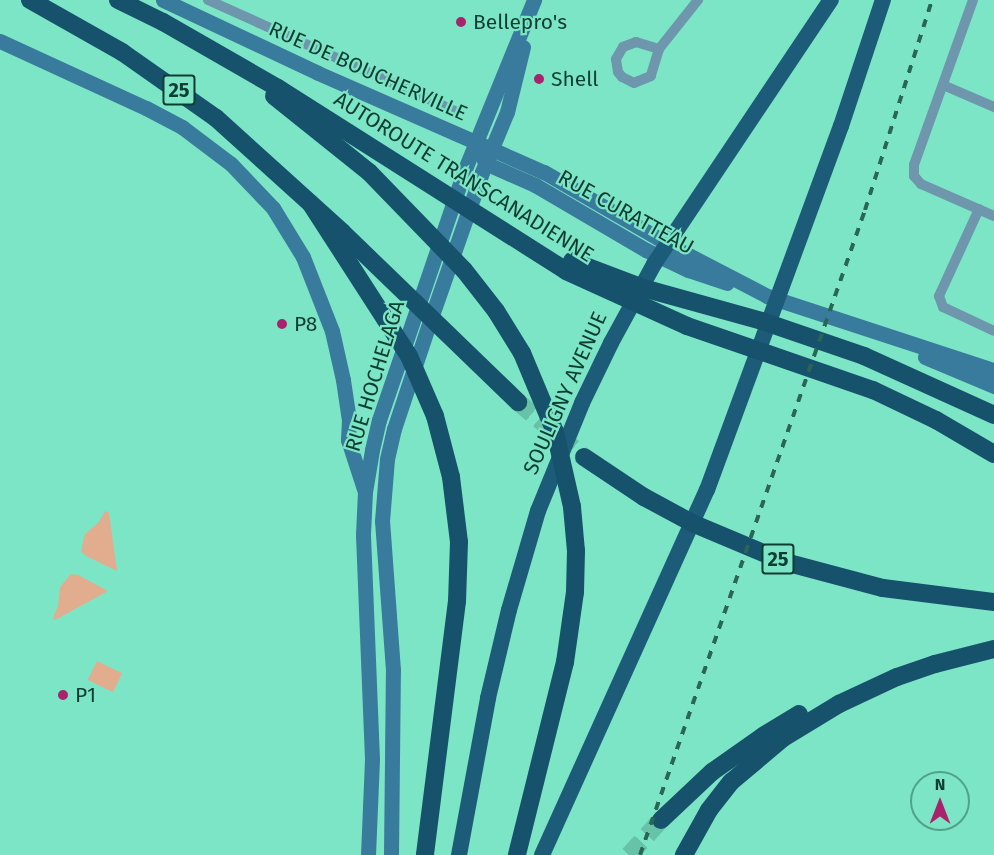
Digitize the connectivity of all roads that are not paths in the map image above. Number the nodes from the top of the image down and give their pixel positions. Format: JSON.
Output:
{"nodes":[{"id":1,"x":30,"y":0,"type":"edge"},
{"id":2,"x":118,"y":0,"type":"edge"},
{"id":3,"x":163,"y":0,"type":"edge"},
{"id":4,"x":208,"y":0,"type":"edge"},
{"id":5,"x":533,"y":0,"type":"edge"},
{"id":6,"x":698,"y":0,"type":"edge"},
{"id":7,"x":831,"y":0,"type":"edge"},
{"id":8,"x":882,"y":0,"type":"edge"},
{"id":9,"x":973,"y":0,"type":"edge"},
{"id":10,"x":0,"y":41,"type":"edge"},
{"id":11,"x":659,"y":49,"type":"junction"},
{"id":12,"x":229,"y":60,"type":"junction"},
{"id":13,"x":944,"y":85,"type":"junction"},
{"id":14,"x":994,"y":107,"type":"edge"},
{"id":15,"x":453,"y":110,"type":"dead end"},
{"id":16,"x":477,"y":141,"type":"junction"},
{"id":17,"x":491,"y":149,"type":"junction"},
{"id":18,"x":485,"y":163,"type":"junction"},
{"id":19,"x":440,"y":192,"type":"junction"},
{"id":20,"x":311,"y":204,"type":"junction"},
{"id":21,"x":979,"y":209,"type":"junction"},
{"id":22,"x":994,"y":216,"type":"edge"},
{"id":23,"x":771,"y":298,"type":"junction"},
{"id":24,"x":865,"y":330,"type":"junction"},
{"id":25,"x":994,"y":331,"type":"edge"},
{"id":26,"x":994,"y":370,"type":"edge"},
{"id":27,"x":994,"y":386,"type":"edge"},
{"id":28,"x":518,"y":402,"type":"tunnel mouth"},
{"id":29,"x":994,"y":415,"type":"edge"},
{"id":30,"x":349,"y":420,"type":"junction"},
{"id":31,"x":374,"y":440,"type":"junction"},
{"id":32,"x":390,"y":445,"type":"junction"},
{"id":33,"x":994,"y":454,"type":"edge"},
{"id":34,"x":584,"y":457,"type":"tunnel mouth"},
{"id":35,"x":365,"y":492,"type":"junction"},
{"id":36,"x":994,"y":602,"type":"edge"},
{"id":37,"x":994,"y":647,"type":"edge"},
{"id":38,"x":660,"y":820,"type":"tunnel mouth"},
{"id":39,"x":368,"y":855,"type":"edge"},
{"id":40,"x":391,"y":855,"type":"edge"},
{"id":41,"x":425,"y":855,"type":"edge"},
{"id":42,"x":459,"y":855,"type":"edge"},
{"id":43,"x":517,"y":855,"type":"edge"},
{"id":44,"x":542,"y":855,"type":"edge"},
{"id":45,"x":684,"y":855,"type":"edge"}],
"edges":[{"from":1,"to":20,"type":"highway","number":"25"},
{"from":2,"to":12,"type":"highway","name":"AUTOROUTE TRANSCANADIENNE","number":"25"},
{"from":3,"to":16,"type":"main road","name":"RUE DE BOUCHERVILLE"},
{"from":4,"to":15,"type":"street"},
{"from":5,"to":16,"type":"main road","name":"RUE HOCHELAGA"},
{"from":5,"to":17,"type":"main road","name":"RUE HOCHELAGA"},
{"from":6,"to":11,"type":"street"},
{"from":7,"to":42,"type":"highway","name":"SOULIGNY AVENUE"},
{"from":8,"to":44,"type":"highway"},
{"from":9,"to":13,"type":"street"},
{"from":10,"to":30,"type":"main road"},
{"from":11,"to":11,"type":"street"},
{"from":12,"to":19,"type":"highway","name":"AUTOROUTE TRANSCANADIENNE","number":"25"},
{"from":12,"to":43,"type":"highway"},
{"from":13,"to":14,"type":"street"},
{"from":13,"to":21,"type":"street"},
{"from":16,"to":17,"type":"main road","name":"RUE DE BOUCHERVILLE"},
{"from":16,"to":18,"type":"main road"},
{"from":16,"to":31,"type":"main road","name":"RUE HOCHELAGA"},
{"from":17,"to":18,"type":"main road","name":"RUE HOCHELAGA"},
{"from":17,"to":23,"type":"main road","name":"RUE CURATTEAU"},
{"from":18,"to":23,"type":"main road","name":"RUE CURATTEAU"},
{"from":18,"to":32,"type":"main road","name":"RUE HOCHELAGA"},
{"from":19,"to":29,"type":"highway"},
{"from":19,"to":33,"type":"highway","name":"AUTOROUTE TRANSCANADIENNE","number":"25"},
{"from":20,"to":28,"type":"highway","number":"25"},
{"from":20,"to":41,"type":"highway"},
{"from":21,"to":22,"type":"street"},
{"from":21,"to":25,"type":"street"},
{"from":23,"to":24,"type":"main road","name":"RUE CURATTEAU"},
{"from":24,"to":26,"type":"main road","name":"RUE CURATTEAU"},
{"from":24,"to":27,"type":"main road","name":"RUE CURATTEAU"},
{"from":30,"to":31,"type":"main road"},
{"from":30,"to":35,"type":"main road"},
{"from":31,"to":32,"type":"main road"},
{"from":31,"to":35,"type":"main road","name":"RUE HOCHELAGA"},
{"from":32,"to":40,"type":"main road","name":"RUE HOCHELAGA"},
{"from":34,"to":36,"type":"highway","number":"25"},
{"from":35,"to":39,"type":"main road","name":"RUE HOCHELAGA"},
{"from":37,"to":38,"type":"highway"},
{"from":37,"to":45,"type":"highway"}]}
